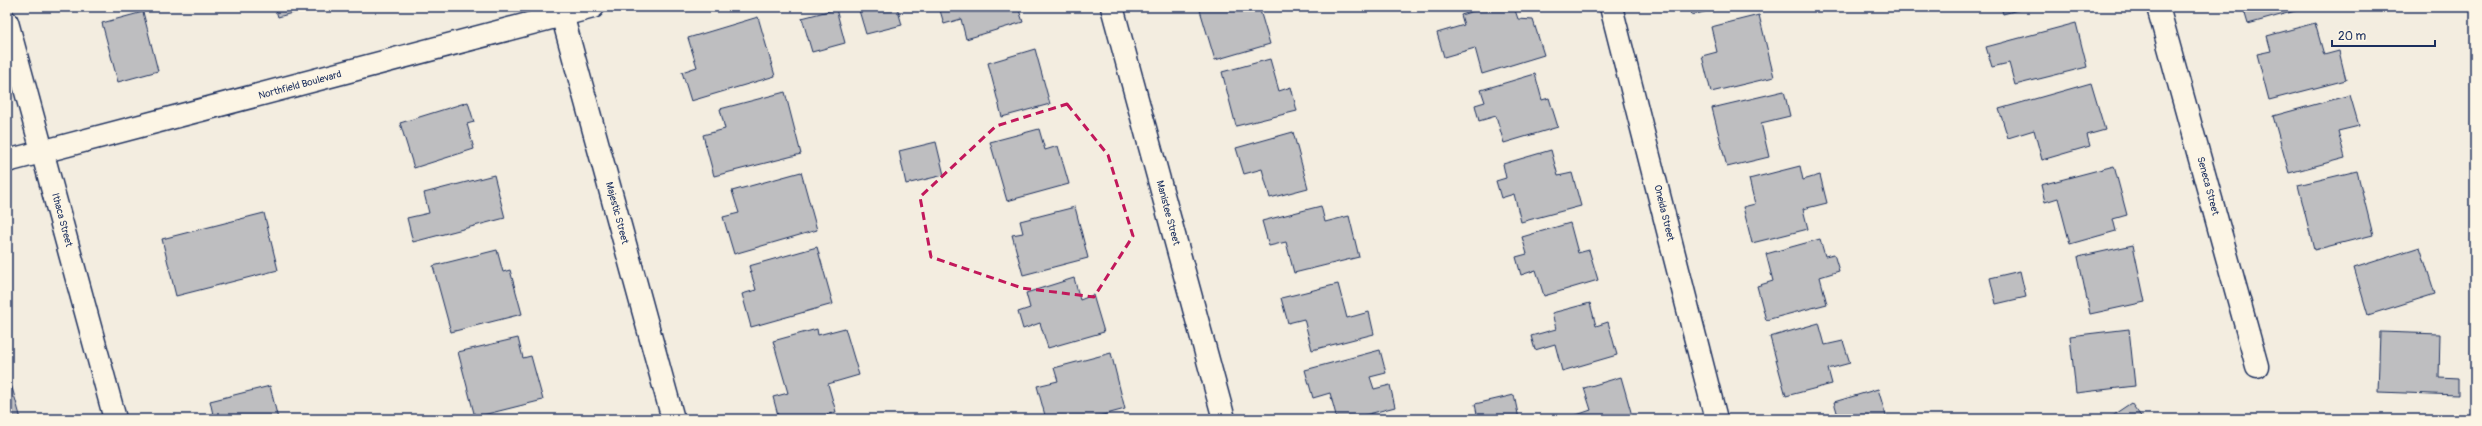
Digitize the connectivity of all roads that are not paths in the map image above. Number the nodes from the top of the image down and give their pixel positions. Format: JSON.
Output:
{"nodes":[{"id":1,"x":593,"y":7,"type":"edge"},
{"id":2,"x":1112,"y":7,"type":"edge"},
{"id":3,"x":1612,"y":7,"type":"edge"},
{"id":4,"x":2158,"y":7,"type":"edge"},
{"id":5,"x":561,"y":11,"type":"edge"},
{"id":6,"x":7,"y":22,"type":"edge"},
{"id":7,"x":44,"y":153,"type":"junction"},
{"id":8,"x":7,"y":161,"type":"edge"},
{"id":9,"x":2257,"y":366,"type":"dead end"},
{"id":10,"x":115,"y":419,"type":"edge"},
{"id":11,"x":673,"y":419,"type":"edge"},
{"id":12,"x":1224,"y":419,"type":"edge"},
{"id":13,"x":1716,"y":419,"type":"edge"}],
"edges":[{"from":1,"to":5,"type":"street","name":"Northfield Boulevard"},
{"from":2,"to":12,"type":"street","name":"Manistee Street"},
{"from":3,"to":13,"type":"street","name":"Oneida Street"},
{"from":4,"to":9,"type":"street","name":"Seneca Street"},
{"from":5,"to":7,"type":"street","name":"Northfield Boulevard"},
{"from":5,"to":11,"type":"street","name":"Majestic Street"},
{"from":6,"to":7,"type":"street","name":"Ithaca Street"},
{"from":7,"to":8,"type":"street","name":"Northfield Boulevard"},
{"from":7,"to":10,"type":"street","name":"Ithaca Street"}]}
